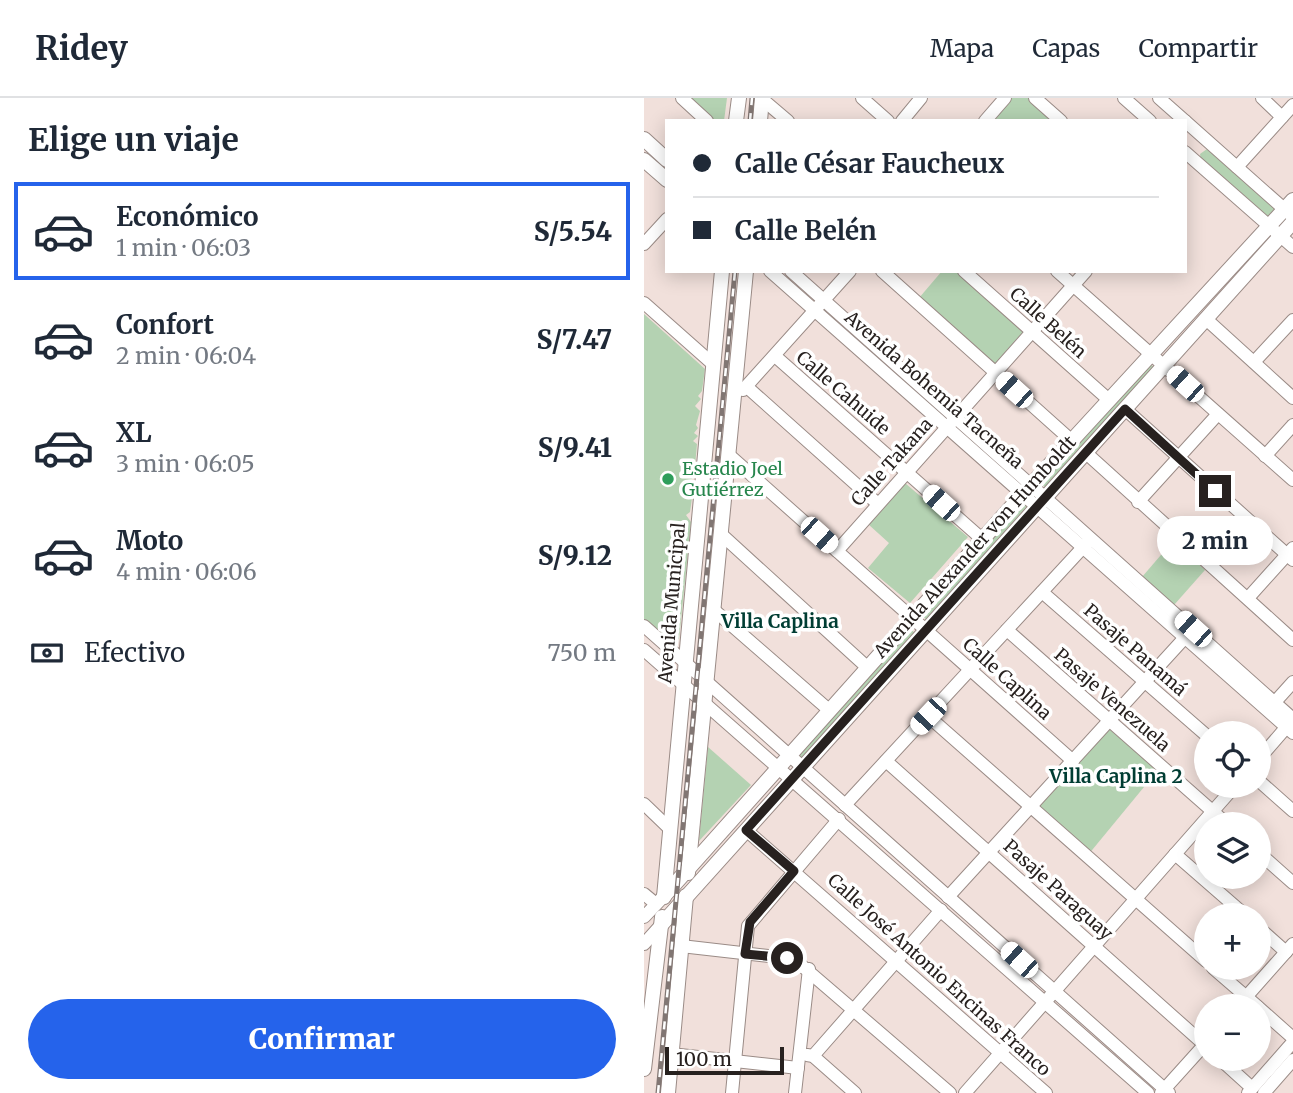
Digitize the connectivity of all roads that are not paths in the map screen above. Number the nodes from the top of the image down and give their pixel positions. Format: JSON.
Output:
{"nodes":[{"id":1,"x":682,"y":98,"type":"edge"},
{"id":2,"x":738,"y":98,"type":"edge"},
{"id":3,"x":762,"y":98,"type":"edge"},
{"id":4,"x":862,"y":98,"type":"edge"},
{"id":5,"x":921,"y":98,"type":"edge"},
{"id":6,"x":1005,"y":98,"type":"edge"},
{"id":7,"x":1035,"y":98,"type":"edge"},
{"id":8,"x":1124,"y":98,"type":"edge"},
{"id":9,"x":1159,"y":98,"type":"edge"},
{"id":10,"x":1262,"y":98,"type":"edge"},
{"id":11,"x":1293,"y":104,"type":"edge"},
{"id":12,"x":1282,"y":117,"type":"junction"},
{"id":13,"x":705,"y":119,"type":"edge"},
{"id":14,"x":736,"y":119,"type":"edge"},
{"id":15,"x":760,"y":119,"type":"edge"},
{"id":16,"x":786,"y":119,"type":"edge"},
{"id":17,"x":886,"y":119,"type":"edge"},
{"id":18,"x":904,"y":119,"type":"edge"},
{"id":19,"x":987,"y":119,"type":"edge"},
{"id":20,"x":1059,"y":119,"type":"edge"},
{"id":21,"x":1148,"y":119,"type":"edge"},
{"id":22,"x":1183,"y":119,"type":"edge"},
{"id":23,"x":1187,"y":123,"type":"edge"},
{"id":24,"x":1204,"y":138,"type":"junction"},
{"id":25,"x":644,"y":139,"type":"edge"},
{"id":26,"x":1187,"y":155,"type":"edge"},
{"id":27,"x":1187,"y":157,"type":"edge"},
{"id":28,"x":665,"y":158,"type":"edge"},
{"id":29,"x":644,"y":160,"type":"edge"},
{"id":30,"x":1237,"y":167,"type":"junction"},
{"id":31,"x":665,"y":178,"type":"edge"},
{"id":32,"x":1290,"y":208,"type":"edge"},
{"id":33,"x":665,"y":221,"type":"edge"},
{"id":34,"x":1293,"y":222,"type":"edge"},
{"id":35,"x":1275,"y":231,"type":"junction"},
{"id":36,"x":644,"y":244,"type":"edge"},
{"id":37,"x":1293,"y":247,"type":"edge"},
{"id":38,"x":722,"y":273,"type":"edge"},
{"id":39,"x":746,"y":273,"type":"edge"},
{"id":40,"x":772,"y":273,"type":"edge"},
{"id":41,"x":793,"y":273,"type":"edge"},
{"id":42,"x":848,"y":273,"type":"edge"},
{"id":43,"x":884,"y":273,"type":"edge"},
{"id":44,"x":966,"y":273,"type":"edge"},
{"id":45,"x":1060,"y":273,"type":"edge"},
{"id":46,"x":1084,"y":273,"type":"edge"},
{"id":47,"x":1073,"y":285,"type":"junction"},
{"id":48,"x":824,"y":301,"type":"junction"},
{"id":49,"x":644,"y":303,"type":"edge"},
{"id":50,"x":815,"y":311,"type":"junction"},
{"id":51,"x":1206,"y":319,"type":"junction"},
{"id":52,"x":1292,"y":325,"type":"edge"},
{"id":53,"x":1032,"y":331,"type":"junction"},
{"id":54,"x":1151,"y":354,"type":"junction"},
{"id":55,"x":775,"y":356,"type":"junction"},
{"id":56,"x":1254,"y":362,"type":"junction"},
{"id":57,"x":714,"y":365,"type":"junction"},
{"id":58,"x":1164,"y":366,"type":"junction"},
{"id":59,"x":995,"y":372,"type":"junction"},
{"id":60,"x":747,"y":387,"type":"junction"},
{"id":61,"x":734,"y":396,"type":"junction"},
{"id":62,"x":1293,"y":398,"type":"edge"},
{"id":63,"x":1109,"y":400,"type":"junction"},
{"id":64,"x":1125,"y":409,"type":"junction"},
{"id":65,"x":1218,"y":414,"type":"junction"},
{"id":66,"x":951,"y":422,"type":"junction"},
{"id":67,"x":1293,"y":425,"type":"edge"},
{"id":68,"x":1072,"y":440,"type":"junction"},
{"id":69,"x":1086,"y":453,"type":"junction"},
{"id":70,"x":729,"y":455,"type":"junction"},
{"id":71,"x":1265,"y":456,"type":"junction"},
{"id":72,"x":1179,"y":459,"type":"junction"},
{"id":73,"x":906,"y":472,"type":"junction"},
{"id":74,"x":1293,"y":480,"type":"edge"},
{"id":75,"x":1027,"y":489,"type":"junction"},
{"id":76,"x":1041,"y":502,"type":"junction"},
{"id":77,"x":1138,"y":502,"type":"junction"},
{"id":78,"x":878,"y":504,"type":"junction"},
{"id":79,"x":722,"y":535,"type":"junction"},
{"id":80,"x":982,"y":539,"type":"junction"},
{"id":81,"x":1087,"y":543,"type":"junction"},
{"id":82,"x":836,"y":551,"type":"junction"},
{"id":83,"x":1291,"y":554,"type":"edge"},
{"id":84,"x":1042,"y":592,"type":"junction"},
{"id":85,"x":1248,"y":598,"type":"junction"},
{"id":86,"x":714,"y":610,"type":"junction"},
{"id":87,"x":912,"y":617,"type":"junction"},
{"id":88,"x":644,"y":626,"type":"edge"},
{"id":89,"x":926,"y":630,"type":"junction"},
{"id":90,"x":1007,"y":630,"type":"junction"},
{"id":91,"x":1189,"y":634,"type":"junction"},
{"id":92,"x":1293,"y":640,"type":"edge"},
{"id":93,"x":649,"y":654,"type":"edge"},
{"id":94,"x":686,"y":664,"type":"junction"},
{"id":95,"x":644,"y":668,"type":"edge"},
{"id":96,"x":868,"y":668,"type":"junction"},
{"id":97,"x":970,"y":670,"type":"junction"},
{"id":98,"x":1144,"y":682,"type":"junction"},
{"id":99,"x":1293,"y":682,"type":"edge"},
{"id":100,"x":684,"y":683,"type":"junction"},
{"id":101,"x":708,"y":683,"type":"junction"},
{"id":102,"x":706,"y":702,"type":"junction"},
{"id":103,"x":1275,"y":702,"type":"junction"},
{"id":104,"x":829,"y":710,"type":"junction"},
{"id":105,"x":928,"y":716,"type":"junction"},
{"id":106,"x":1109,"y":721,"type":"junction"},
{"id":107,"x":1194,"y":725,"type":"edge"},
{"id":108,"x":1291,"y":725,"type":"edge"},
{"id":109,"x":1271,"y":746,"type":"edge"},
{"id":110,"x":784,"y":761,"type":"junction"},
{"id":111,"x":886,"y":761,"type":"junction"},
{"id":112,"x":1073,"y":761,"type":"junction"},
{"id":113,"x":797,"y":772,"type":"junction"},
{"id":114,"x":1271,"y":792,"type":"edge"},
{"id":115,"x":1224,"y":798,"type":"edge"},
{"id":116,"x":644,"y":804,"type":"edge"},
{"id":117,"x":845,"y":805,"type":"junction"},
{"id":118,"x":1031,"y":807,"type":"junction"},
{"id":119,"x":1293,"y":811,"type":"edge"},
{"id":120,"x":1212,"y":812,"type":"joint"},
{"id":121,"x":839,"y":819,"type":"junction"},
{"id":122,"x":746,"y":830,"type":"junction"},
{"id":123,"x":1194,"y":832,"type":"edge"},
{"id":124,"x":686,"y":843,"type":"junction"},
{"id":125,"x":989,"y":852,"type":"junction"},
{"id":126,"x":1175,"y":854,"type":"junction"},
{"id":127,"x":715,"y":863,"type":"junction"},
{"id":128,"x":1271,"y":864,"type":"edge"},
{"id":129,"x":688,"y":870,"type":"junction"},
{"id":130,"x":794,"y":871,"type":"junction"},
{"id":131,"x":1293,"y":883,"type":"edge"},
{"id":132,"x":644,"y":894,"type":"edge"},
{"id":133,"x":948,"y":897,"type":"junction"},
{"id":134,"x":685,"y":898,"type":"junction"},
{"id":135,"x":1135,"y":899,"type":"junction"},
{"id":136,"x":660,"y":900,"type":"junction"},
{"id":137,"x":1231,"y":903,"type":"edge"},
{"id":138,"x":941,"y":910,"type":"junction"},
{"id":139,"x":644,"y":917,"type":"edge"},
{"id":140,"x":662,"y":924,"type":"junction"},
{"id":141,"x":1271,"y":936,"type":"edge"},
{"id":142,"x":644,"y":944,"type":"edge"},
{"id":143,"x":1094,"y":946,"type":"junction"},
{"id":144,"x":681,"y":947,"type":"junction"},
{"id":145,"x":1290,"y":948,"type":"edge"},
{"id":146,"x":1194,"y":951,"type":"edge"},
{"id":147,"x":745,"y":954,"type":"junction"},
{"id":148,"x":897,"y":960,"type":"junction"},
{"id":149,"x":809,"y":969,"type":"junction"},
{"id":150,"x":1223,"y":980,"type":"edge"},
{"id":151,"x":1054,"y":991,"type":"junction"},
{"id":152,"x":1235,"y":994,"type":"edge"},
{"id":153,"x":1249,"y":994,"type":"edge"},
{"id":154,"x":1045,"y":1002,"type":"junction"},
{"id":155,"x":855,"y":1009,"type":"junction"},
{"id":156,"x":1271,"y":1019,"type":"edge"},
{"id":157,"x":1194,"y":1034,"type":"edge"},
{"id":158,"x":1293,"y":1040,"type":"edge"},
{"id":159,"x":1000,"y":1053,"type":"junction"},
{"id":160,"x":671,"y":1054,"type":"junction"},
{"id":161,"x":799,"y":1054,"type":"junction"},
{"id":162,"x":813,"y":1056,"type":"junction"},
{"id":163,"x":1194,"y":1057,"type":"edge"},
{"id":164,"x":1293,"y":1060,"type":"edge"},
{"id":165,"x":735,"y":1062,"type":"junction"},
{"id":166,"x":798,"y":1068,"type":"junction"},
{"id":167,"x":644,"y":1069,"type":"edge"},
{"id":168,"x":1233,"y":1071,"type":"edge"},
{"id":169,"x":1254,"y":1091,"type":"edge"},
{"id":170,"x":1165,"y":1092,"type":"edge"},
{"id":171,"x":668,"y":1093,"type":"edge"},
{"id":172,"x":732,"y":1093,"type":"edge"},
{"id":173,"x":795,"y":1093,"type":"edge"},
{"id":174,"x":855,"y":1093,"type":"edge"},
{"id":175,"x":950,"y":1093,"type":"edge"},
{"id":176,"x":965,"y":1093,"type":"edge"},
{"id":177,"x":1045,"y":1093,"type":"edge"},
{"id":178,"x":1148,"y":1093,"type":"edge"}],
"edges":[{"from":1,"to":13,"type":"street"},
{"from":2,"to":14,"type":"main road"},
{"from":3,"to":15,"type":"main road"},
{"from":3,"to":16,"type":"street"},
{"from":4,"to":17,"type":"street"},
{"from":5,"to":18,"type":"street"},
{"from":6,"to":19,"type":"street"},
{"from":7,"to":20,"type":"street"},
{"from":8,"to":21,"type":"street"},
{"from":9,"to":22,"type":"street"},
{"from":10,"to":12,"type":"street"},
{"from":11,"to":12,"type":"street"},
{"from":12,"to":30,"type":"street"},
{"from":23,"to":24,"type":"street"},
{"from":24,"to":26,"type":"street"},
{"from":24,"to":30,"type":"street"},
{"from":25,"to":28,"type":"main road"},
{"from":27,"to":35,"type":"street"},
{"from":29,"to":31,"type":"main road"},
{"from":30,"to":32,"type":"street"},
{"from":32,"to":35,"type":"main road","name":"Avenida Alexander von Humboldt"},
{"from":33,"to":36,"type":"street"},
{"from":34,"to":35,"type":"main road","name":"Avenida Alexander von Humboldt"},
{"from":35,"to":37,"type":"street"},
{"from":35,"to":51,"type":"main road","name":"Avenida Alexander von Humboldt"},
{"from":35,"to":54,"type":"main road","name":"Avenida Alexander von Humboldt"},
{"from":38,"to":57,"type":"main road","name":"Avenida Municipal"},
{"from":39,"to":61,"type":"main road","name":"Avenida Municipal"},
{"from":40,"to":50,"type":"street","name":"Avenida Bohemia Tacneña"},
{"from":41,"to":48,"type":"street","name":"Avenida Bohemia Tacneña"},
{"from":42,"to":48,"type":"street"},
{"from":43,"to":59,"type":"street"},
{"from":44,"to":53,"type":"street","name":"Calle Belén"},
{"from":45,"to":47,"type":"street"},
{"from":46,"to":47,"type":"street","name":"Calle Takana"},
{"from":47,"to":53,"type":"street","name":"Calle Takana"},
{"from":47,"to":54,"type":"street"},
{"from":48,"to":50,"type":"street"},
{"from":48,"to":66,"type":"street","name":"Avenida Bohemia Tacneña"},
{"from":49,"to":57,"type":"street"},
{"from":50,"to":55,"type":"street"},
{"from":50,"to":66,"type":"street","name":"Avenida Bohemia Tacneña"},
{"from":51,"to":56,"type":"street"},
{"from":51,"to":58,"type":"main road","name":"Avenida Alexander von Humboldt"},
{"from":52,"to":56,"type":"street"},
{"from":53,"to":59,"type":"street","name":"Calle Takana"},
{"from":53,"to":63,"type":"street","name":"Calle Belén"},
{"from":54,"to":58,"type":"street"},
{"from":54,"to":63,"type":"main road","name":"Avenida Alexander von Humboldt"},
{"from":55,"to":60,"type":"street"},
{"from":55,"to":73,"type":"street","name":"Calle Cahuide"},
{"from":56,"to":62,"type":"street"},
{"from":57,"to":94,"type":"main road","name":"Avenida Municipal"},
{"from":58,"to":64,"type":"main road","name":"Avenida Alexander von Humboldt"},
{"from":58,"to":65,"type":"street"},
{"from":59,"to":66,"type":"street","name":"Calle Takana"},
{"from":59,"to":68,"type":"street"},
{"from":60,"to":61,"type":"street"},
{"from":60,"to":78,"type":"street"},
{"from":61,"to":70,"type":"main road","name":"Avenida Municipal"},
{"from":63,"to":68,"type":"main road","name":"Avenida Alexander von Humboldt"},
{"from":64,"to":69,"type":"main road","name":"Avenida Alexander von Humboldt"},
{"from":64,"to":72,"type":"street"},
{"from":65,"to":71,"type":"street"},
{"from":65,"to":72,"type":"street"},
{"from":66,"to":73,"type":"street","name":"Calle Takana"},
{"from":66,"to":75,"type":"street","name":"Avenida Bohemia Tacneña"},
{"from":67,"to":71,"type":"street"},
{"from":68,"to":75,"type":"main road","name":"Avenida Alexander von Humboldt"},
{"from":69,"to":76,"type":"main road","name":"Avenida Alexander von Humboldt"},
{"from":69,"to":77,"type":"street"},
{"from":70,"to":79,"type":"main road","name":"Avenida Municipal"},
{"from":70,"to":82,"type":"street","name":"Calle Caplina"},
{"from":71,"to":74,"type":"street"},
{"from":72,"to":77,"type":"street"},
{"from":72,"to":83,"type":"street"},
{"from":73,"to":78,"type":"street","name":"Calle Takana"},
{"from":73,"to":80,"type":"street","name":"Calle Cahuide"},
{"from":75,"to":76,"type":"street","name":"Avenida Bohemia Tacneña"},
{"from":75,"to":80,"type":"main road","name":"Avenida Alexander von Humboldt"},
{"from":76,"to":81,"type":"street","name":"Avenida Bohemia Tacneña"},
{"from":76,"to":89,"type":"main road","name":"Avenida Alexander von Humboldt"},
{"from":77,"to":85,"type":"street"},
{"from":78,"to":82,"type":"street","name":"Calle Takana"},
{"from":79,"to":86,"type":"main road","name":"Avenida Municipal"},
{"from":79,"to":96,"type":"street"},
{"from":80,"to":87,"type":"main road","name":"Avenida Alexander von Humboldt"},
{"from":81,"to":84,"type":"street"},
{"from":81,"to":91,"type":"street","name":"Avenida Bohemia Tacneña"},
{"from":82,"to":87,"type":"street","name":"Calle Caplina"},
{"from":83,"to":85,"type":"street"},
{"from":84,"to":90,"type":"street"},
{"from":84,"to":98,"type":"street","name":"Pasaje Panamá"},
{"from":85,"to":92,"type":"street"},
{"from":86,"to":101,"type":"main road","name":"Avenida Municipal"},
{"from":86,"to":104,"type":"street"},
{"from":87,"to":89,"type":"street","name":"Calle Caplina"},
{"from":87,"to":96,"type":"main road","name":"Avenida Alexander von Humboldt"},
{"from":88,"to":94,"type":"street"},
{"from":89,"to":97,"type":"street","name":"Calle Caplina"},
{"from":89,"to":113,"type":"main road","name":"Avenida Alexander von Humboldt"},
{"from":90,"to":97,"type":"street"},
{"from":90,"to":106,"type":"street","name":"Pasaje Venezuela"},
{"from":91,"to":98,"type":"street"},
{"from":91,"to":103,"type":"street","name":"Avenida Bohemia Tacneña"},
{"from":91,"to":108,"type":"street","name":"Avenida Bohemia Tacneña"},
{"from":93,"to":95,"type":"street"},
{"from":93,"to":100,"type":"street"},
{"from":94,"to":100,"type":"main road","name":"Avenida Municipal"},
{"from":94,"to":101,"type":"street"},
{"from":96,"to":104,"type":"main road","name":"Avenida Alexander von Humboldt"},
{"from":97,"to":105,"type":"street"},
{"from":97,"to":112,"type":"street","name":"Calle Caplina"},
{"from":98,"to":106,"type":"street"},
{"from":98,"to":107,"type":"street","name":"Pasaje Panamá"},
{"from":99,"to":103,"type":"street"},
{"from":100,"to":102,"type":"street"},
{"from":100,"to":124,"type":"main road","name":"Avenida Municipal"},
{"from":101,"to":102,"type":"main road","name":"Avenida Municipal"},
{"from":101,"to":110,"type":"street"},
{"from":102,"to":110,"type":"street"},
{"from":102,"to":124,"type":"main road","name":"Avenida Municipal"},
{"from":103,"to":108,"type":"street","name":"Avenida Bohemia Tacneña"},
{"from":104,"to":110,"type":"main road","name":"Avenida Alexander von Humboldt"},
{"from":105,"to":111,"type":"street"},
{"from":105,"to":118,"type":"street"},
{"from":106,"to":112,"type":"street"},
{"from":106,"to":120,"type":"street","name":"Pasaje Venezuela"},
{"from":108,"to":109,"type":"street"},
{"from":110,"to":113,"type":"street"},
{"from":110,"to":124,"type":"main road","name":"Avenida Alexander von Humboldt"},
{"from":111,"to":117,"type":"street"},
{"from":111,"to":125,"type":"street","name":"Pasaje Paraguay"},
{"from":112,"to":118,"type":"street"},
{"from":113,"to":117,"type":"street"},
{"from":113,"to":121,"type":"street"},
{"from":113,"to":122,"type":"main road","name":"Avenida Alexander von Humboldt"},
{"from":114,"to":119,"type":"street"},
{"from":115,"to":120,"type":"street"},
{"from":116,"to":124,"type":"street"},
{"from":117,"to":133,"type":"street"},
{"from":118,"to":125,"type":"street"},
{"from":118,"to":135,"type":"street"},
{"from":121,"to":130,"type":"street"},
{"from":121,"to":138,"type":"street"},
{"from":122,"to":127,"type":"main road","name":"Avenida Alexander von Humboldt"},
{"from":122,"to":130,"type":"street","name":"Calle José Antonio Encinas Franco"},
{"from":123,"to":126,"type":"street"},
{"from":124,"to":127,"type":"main road"},
{"from":124,"to":129,"type":"main road"},
{"from":124,"to":136,"type":"main road","name":"Avenida Municipal"},
{"from":125,"to":133,"type":"street"},
{"from":125,"to":143,"type":"street","name":"Pasaje Paraguay"},
{"from":126,"to":135,"type":"street"},
{"from":126,"to":137,"type":"street"},
{"from":127,"to":134,"type":"main road","name":"Avenida Alexander von Humboldt"},
{"from":128,"to":131,"type":"street"},
{"from":129,"to":134,"type":"main road"},
{"from":129,"to":136,"type":"main road"},
{"from":130,"to":147,"type":"street"},
{"from":130,"to":148,"type":"street","name":"Calle José Antonio Encinas Franco"},
{"from":132,"to":136,"type":"street"},
{"from":133,"to":151,"type":"street"},
{"from":134,"to":140,"type":"main road","name":"Avenida Alexander von Humboldt"},
{"from":134,"to":144,"type":"main road"},
{"from":135,"to":143,"type":"street"},
{"from":135,"to":146,"type":"street"},
{"from":136,"to":139,"type":"street"},
{"from":136,"to":140,"type":"main road","name":"Avenida Municipal"},
{"from":138,"to":148,"type":"street"},
{"from":138,"to":154,"type":"street"},
{"from":140,"to":142,"type":"street"},
{"from":140,"to":167,"type":"main road","name":"Avenida Municipal"},
{"from":141,"to":145,"type":"street"},
{"from":143,"to":151,"type":"street"},
{"from":143,"to":157,"type":"street","name":"Pasaje Paraguay"},
{"from":144,"to":147,"type":"street"},
{"from":144,"to":160,"type":"main road"},
{"from":145,"to":153,"type":"street"},
{"from":147,"to":149,"type":"street"},
{"from":147,"to":165,"type":"street"},
{"from":148,"to":155,"type":"street"},
{"from":148,"to":159,"type":"street","name":"Calle José Antonio Encinas Franco"},
{"from":149,"to":155,"type":"street"},
{"from":149,"to":161,"type":"street"},
{"from":150,"to":152,"type":"street"},
{"from":151,"to":154,"type":"street"},
{"from":151,"to":170,"type":"street"},
{"from":154,"to":159,"type":"street"},
{"from":154,"to":178,"type":"street"},
{"from":155,"to":162,"type":"street"},
{"from":155,"to":175,"type":"street"},
{"from":156,"to":158,"type":"street"},
{"from":158,"to":169,"type":"street"},
{"from":159,"to":176,"type":"street"},
{"from":159,"to":177,"type":"street","name":"Calle José Antonio Encinas Franco"},
{"from":160,"to":165,"type":"street"},
{"from":160,"to":171,"type":"main road"},
{"from":161,"to":162,"type":"street"},
{"from":161,"to":166,"type":"street"},
{"from":162,"to":174,"type":"street"},
{"from":163,"to":170,"type":"street"},
{"from":164,"to":169,"type":"street"},
{"from":165,"to":166,"type":"street"},
{"from":165,"to":172,"type":"street"},
{"from":166,"to":173,"type":"street"},
{"from":168,"to":169,"type":"street"}]}
